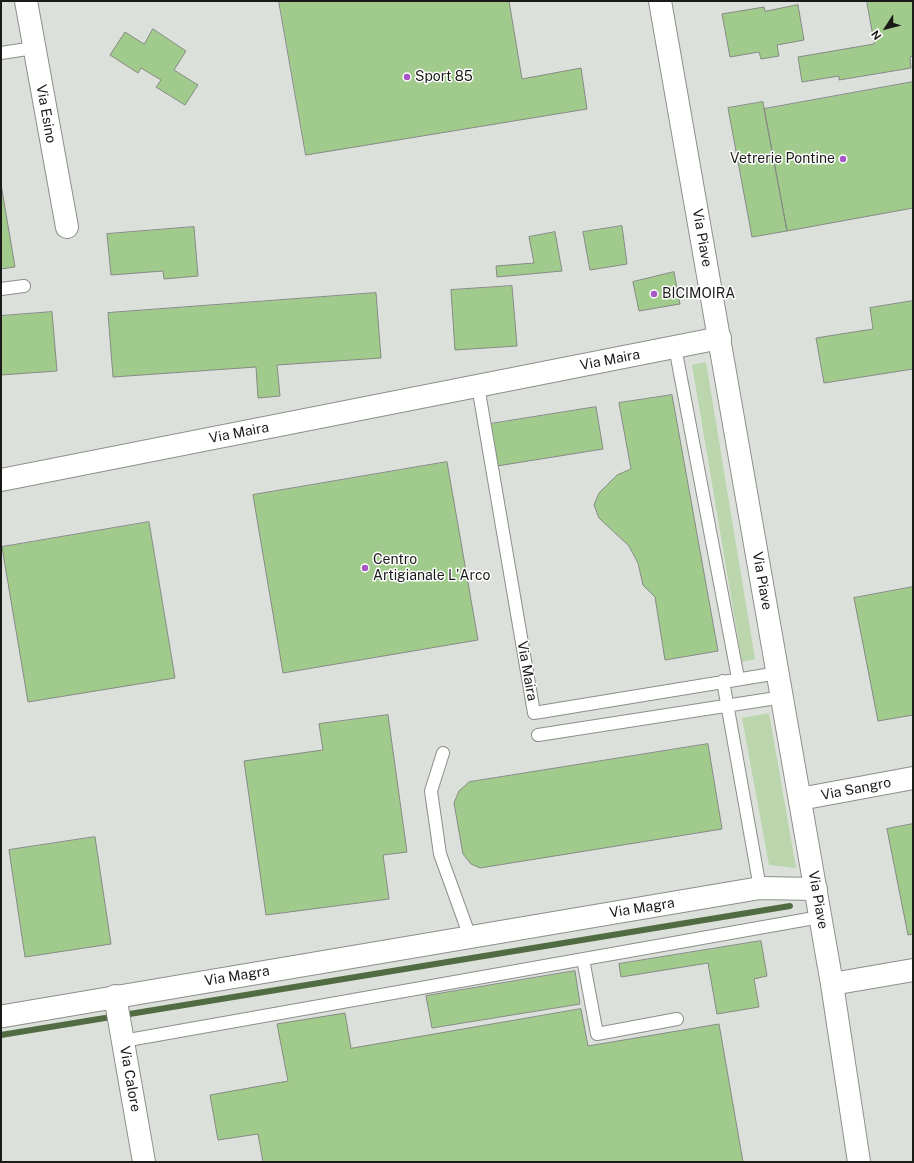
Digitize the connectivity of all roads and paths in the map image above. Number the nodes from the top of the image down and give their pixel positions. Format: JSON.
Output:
{"nodes":[{"id":1,"x":26,"y":1,"type":"edge"},
{"id":2,"x":660,"y":1,"type":"edge"},
{"id":3,"x":34,"y":48,"type":"junction"},
{"id":4,"x":1,"y":53,"type":"edge"},
{"id":5,"x":67,"y":227,"type":"dead end"},
{"id":6,"x":24,"y":286,"type":"dead end"},
{"id":7,"x":1,"y":289,"type":"edge"},
{"id":8,"x":720,"y":338,"type":"junction"},
{"id":9,"x":675,"y":347,"type":"junction"},
{"id":10,"x":478,"y":386,"type":"junction"},
{"id":11,"x":1,"y":480,"type":"edge"},
{"id":12,"x":778,"y":673,"type":"junction"},
{"id":13,"x":738,"y":678,"type":"junction"},
{"id":14,"x":723,"y":681,"type":"junction"},
{"id":15,"x":782,"y":697,"type":"junction"},
{"id":16,"x":727,"y":706,"type":"junction"},
{"id":17,"x":538,"y":735,"type":"dead end"},
{"id":18,"x":443,"y":753,"type":"dead end"},
{"id":19,"x":913,"y":778,"type":"edge"},
{"id":20,"x":800,"y":799,"type":"junction"},
{"id":21,"x":760,"y":888,"type":"junction"},
{"id":22,"x":816,"y":889,"type":"junction"},
{"id":23,"x":820,"y":916,"type":"junction"},
{"id":24,"x":470,"y":937,"type":"junction"},
{"id":25,"x":583,"y":959,"type":"junction"},
{"id":26,"x":913,"y":970,"type":"edge"},
{"id":27,"x":832,"y":984,"type":"junction"},
{"id":28,"x":115,"y":996,"type":"junction"},
{"id":29,"x":4,"y":1016,"type":"dead end"},
{"id":30,"x":677,"y":1019,"type":"dead end"},
{"id":31,"x":123,"y":1041,"type":"junction"},
{"id":32,"x":144,"y":1162,"type":"edge"},
{"id":33,"x":859,"y":1162,"type":"edge"}],
"edges":[{"from":1,"to":3,"type":"street","name":"Via Esino"},
{"from":2,"to":8,"type":"street","name":"Via Piave"},
{"from":3,"to":4,"type":"lane"},
{"from":3,"to":5,"type":"street","name":"Via Esino"},
{"from":6,"to":7,"type":"lane"},
{"from":8,"to":9,"type":"street","name":"Via Maira"},
{"from":8,"to":12,"type":"street","name":"Via Piave"},
{"from":9,"to":10,"type":"street","name":"Via Maira"},
{"from":9,"to":13,"type":"lane"},
{"from":10,"to":11,"type":"street","name":"Via Maira"},
{"from":10,"to":14,"type":"lane","name":"Via Maira"},
{"from":12,"to":13,"type":"lane","name":"Via Maira"},
{"from":12,"to":15,"type":"street","name":"Via Piave"},
{"from":13,"to":14,"type":"lane","name":"Via Maira"},
{"from":14,"to":16,"type":"lane"},
{"from":15,"to":16,"type":"lane"},
{"from":15,"to":20,"type":"street","name":"Via Piave"},
{"from":16,"to":17,"type":"lane"},
{"from":16,"to":21,"type":"lane"},
{"from":18,"to":24,"type":"lane"},
{"from":19,"to":20,"type":"street","name":"Via Sangro"},
{"from":20,"to":22,"type":"street","name":"Via Piave"},
{"from":21,"to":22,"type":"street","name":"Via Magra"},
{"from":21,"to":24,"type":"street","name":"Via Magra"},
{"from":22,"to":23,"type":"street","name":"Via Piave"},
{"from":23,"to":25,"type":"lane"},
{"from":23,"to":27,"type":"street","name":"Via Piave"},
{"from":24,"to":28,"type":"street","name":"Via Magra"},
{"from":25,"to":30,"type":"lane"},
{"from":25,"to":31,"type":"lane"},
{"from":26,"to":27,"type":"street"},
{"from":27,"to":33,"type":"street","name":"Via Piave"},
{"from":28,"to":29,"type":"street","name":"Via Magra"},
{"from":28,"to":31,"type":"street","name":"Via Calore"},
{"from":31,"to":32,"type":"street","name":"Via Calore"}]}
